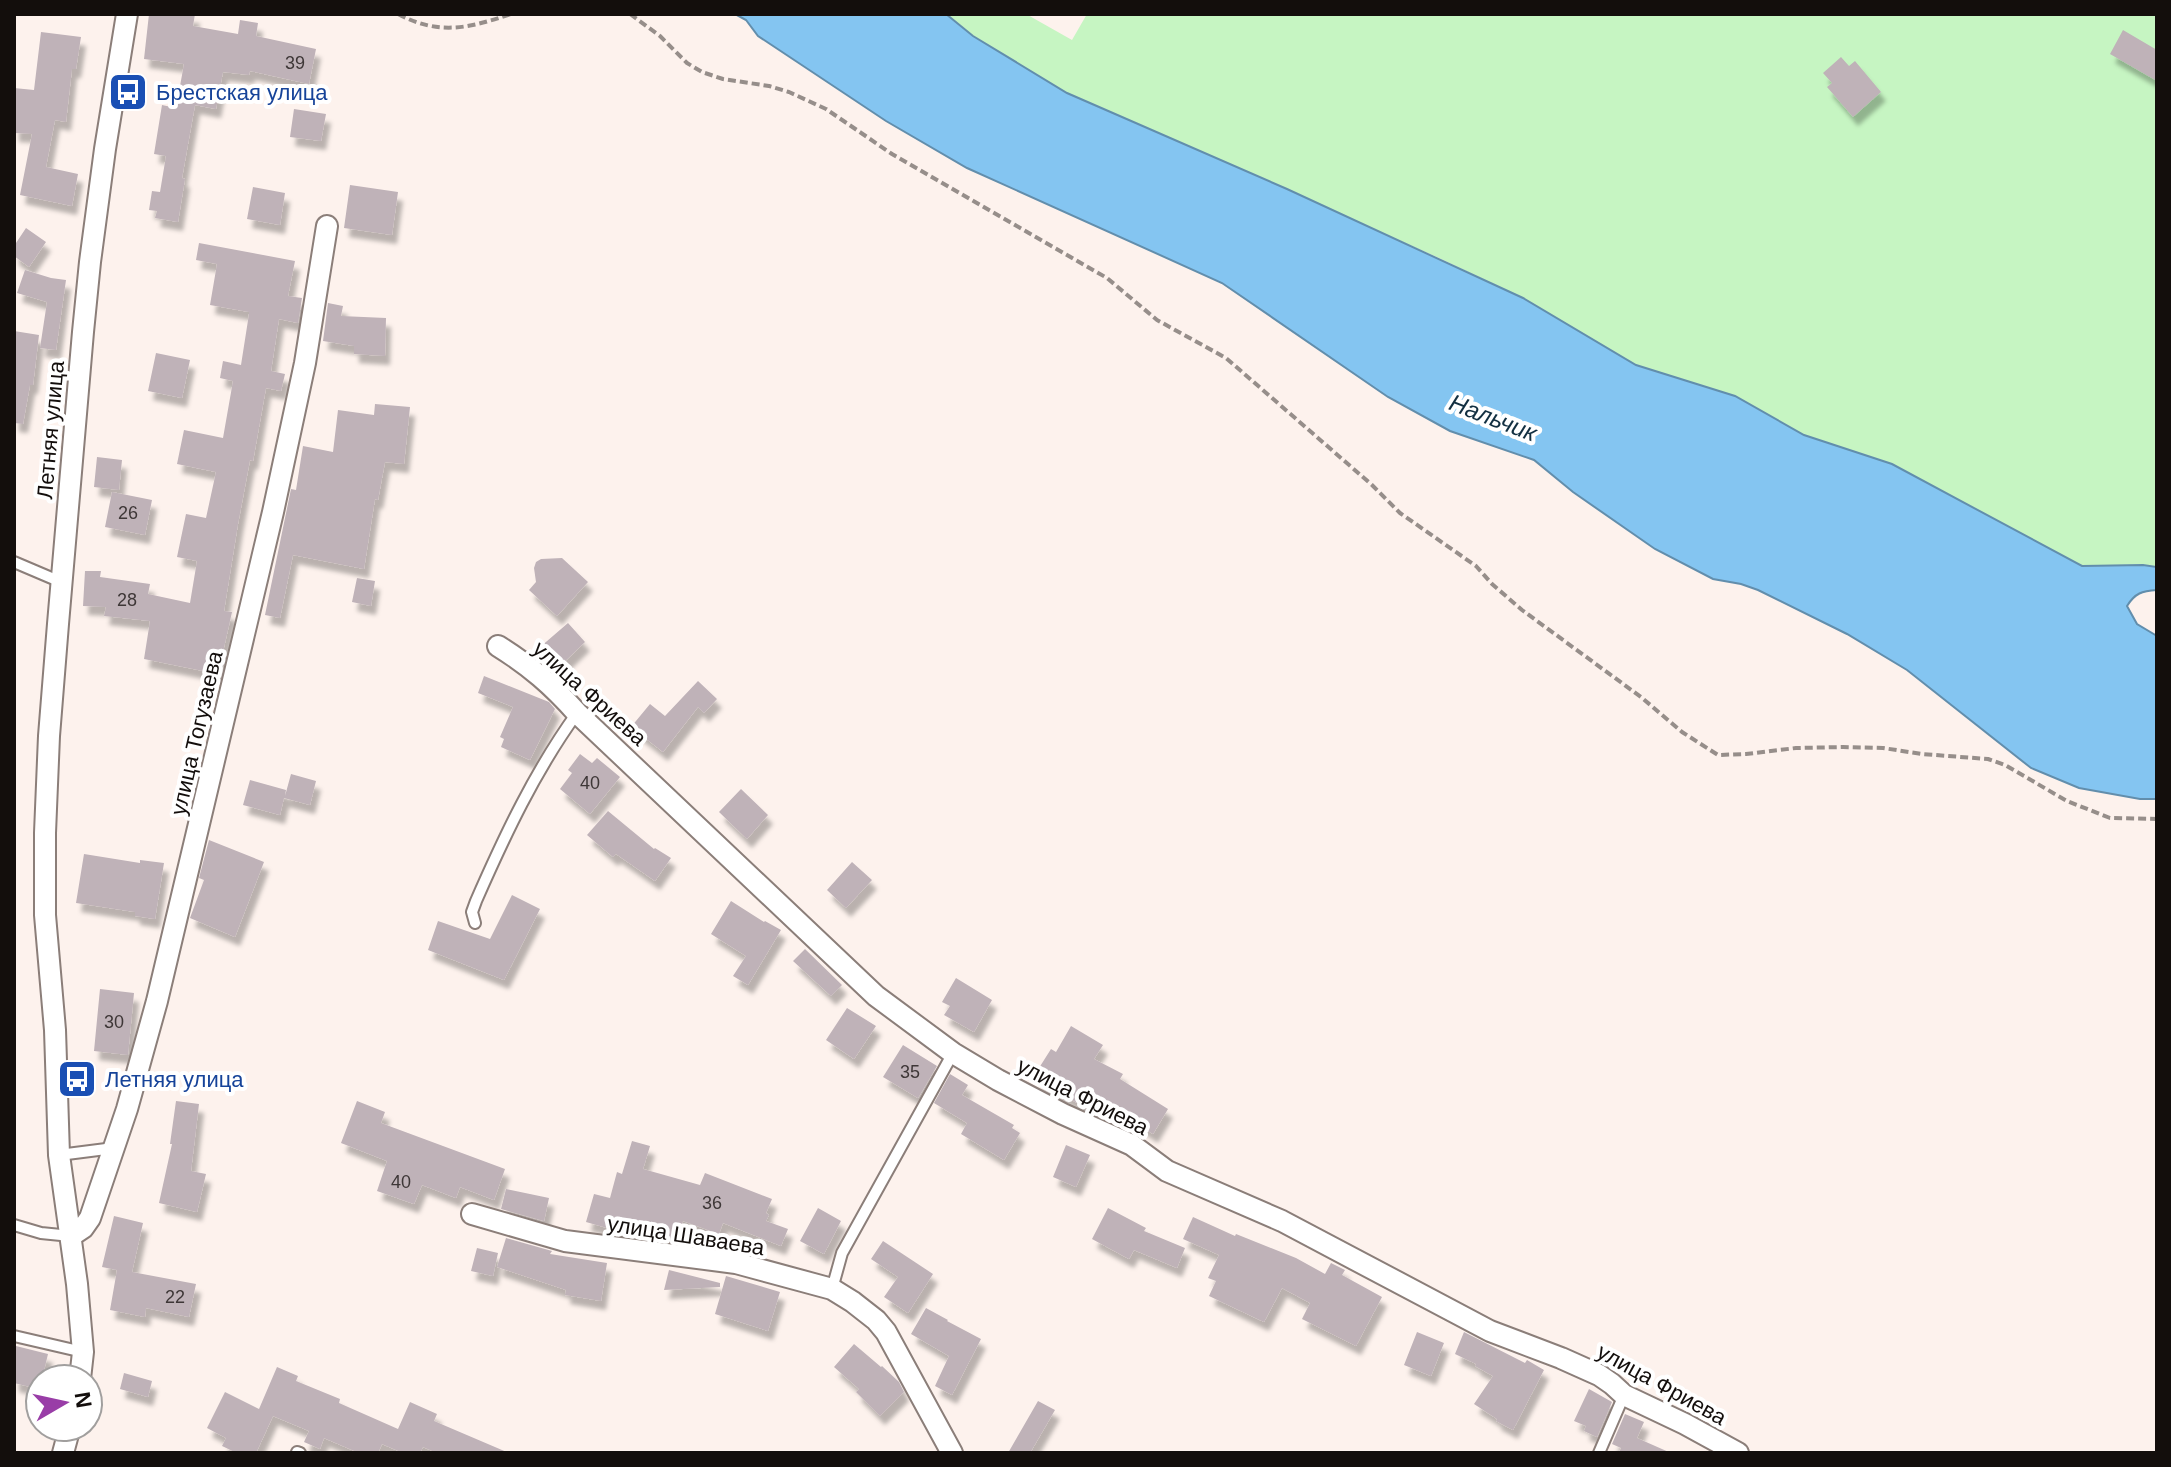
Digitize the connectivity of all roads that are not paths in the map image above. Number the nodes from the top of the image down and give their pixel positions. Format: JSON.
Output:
{"nodes":[{"id":1,"x":127,"y":14,"type":"edge"},
{"id":2,"x":327,"y":226,"type":"dead end"},
{"id":3,"x":14,"y":562,"type":"edge"},
{"id":4,"x":61,"y":582,"type":"junction"},
{"id":5,"x":498,"y":646,"type":"dead end"},
{"id":6,"x":577,"y":713,"type":"junction"},
{"id":7,"x":475,"y":923,"type":"dead end"},
{"id":8,"x":953,"y":1053,"type":"junction"},
{"id":9,"x":114,"y":1148,"type":"junction"},
{"id":10,"x":59,"y":1155,"type":"junction"},
{"id":11,"x":472,"y":1214,"type":"dead end"},
{"id":12,"x":14,"y":1225,"type":"edge"},
{"id":13,"x":71,"y":1236,"type":"junction"},
{"id":14,"x":832,"y":1289,"type":"junction"},
{"id":15,"x":14,"y":1336,"type":"edge"},
{"id":16,"x":83,"y":1352,"type":"junction"},
{"id":17,"x":82,"y":1363,"type":"edge"},
{"id":18,"x":1624,"y":1395,"type":"junction"},
{"id":19,"x":952,"y":1453,"type":"edge"},
{"id":20,"x":1599,"y":1453,"type":"edge"},
{"id":21,"x":1738,"y":1453,"type":"edge"}],
"edges":[{"from":1,"to":4,"type":"street","name":"Летняя улица"},
{"from":2,"to":9,"type":"street","name":"улица Тогузаева"},
{"from":3,"to":4,"type":"lane"},
{"from":4,"to":10,"type":"street","name":"Летняя улица"},
{"from":5,"to":6,"type":"street","name":"улица Фриева"},
{"from":6,"to":7,"type":"lane"},
{"from":6,"to":8,"type":"street","name":"улица Фриева"},
{"from":8,"to":14,"type":"lane"},
{"from":8,"to":18,"type":"street","name":"улица Фриева"},
{"from":9,"to":10,"type":"lane"},
{"from":9,"to":13,"type":"street","name":"улица Тогузаева"},
{"from":10,"to":13,"type":"street","name":"Летняя улица"},
{"from":11,"to":14,"type":"street","name":"улица Шаваева"},
{"from":12,"to":13,"type":"lane"},
{"from":13,"to":16,"type":"street","name":"Летняя улица"},
{"from":14,"to":19,"type":"street","name":"улица Шаваева"},
{"from":15,"to":16,"type":"lane"},
{"from":16,"to":17,"type":"street","name":"Летняя улица"},
{"from":18,"to":20,"type":"lane"},
{"from":18,"to":21,"type":"street","name":"улица Фриева"}]}
